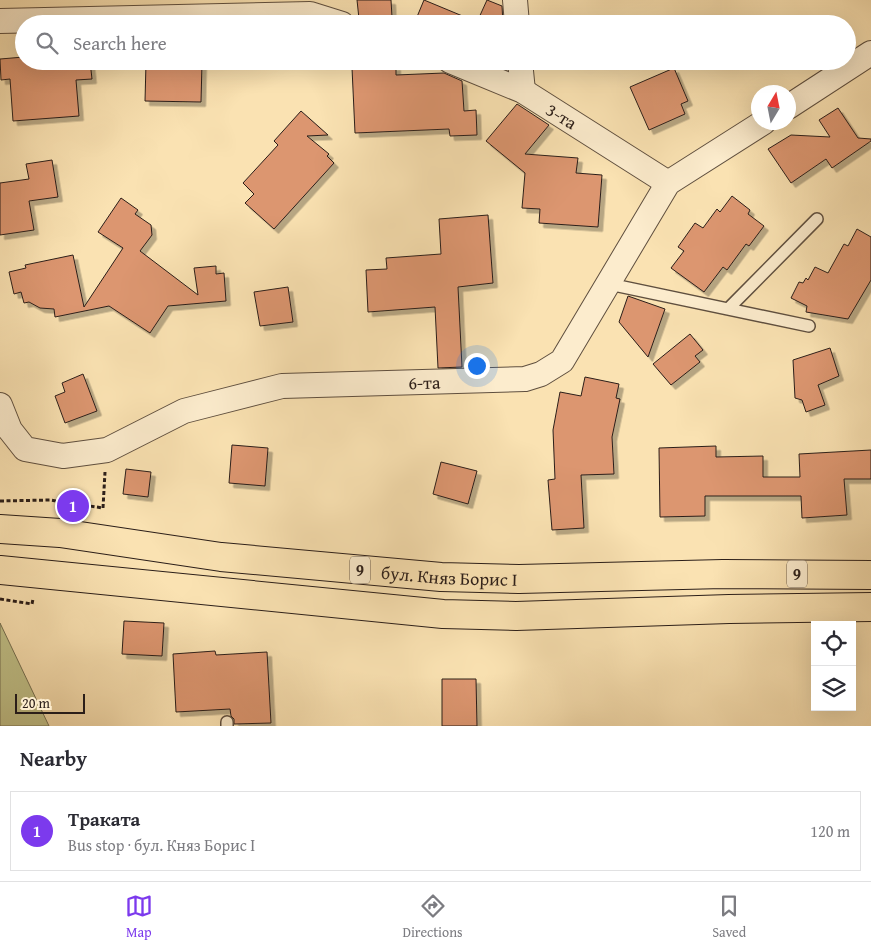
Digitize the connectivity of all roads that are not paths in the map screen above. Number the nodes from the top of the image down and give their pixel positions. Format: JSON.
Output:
{"nodes":[{"id":1,"x":515,"y":0,"type":"edge"},
{"id":2,"x":266,"y":15,"type":"edge"},
{"id":3,"x":313,"y":15,"type":"edge"},
{"id":4,"x":516,"y":15,"type":"edge"},
{"id":5,"x":0,"y":21,"type":"edge"},
{"id":6,"x":15,"y":21,"type":"edge"},
{"id":7,"x":871,"y":52,"type":"edge"},
{"id":8,"x":856,"y":62,"type":"edge"},
{"id":9,"x":472,"y":70,"type":"edge"},
{"id":10,"x":521,"y":70,"type":"edge"},
{"id":11,"x":844,"y":70,"type":"edge"},
{"id":12,"x":523,"y":91,"type":"junction"},
{"id":13,"x":796,"y":102,"type":"edge"},
{"id":14,"x":751,"y":130,"type":"edge"},
{"id":15,"x":668,"y":183,"type":"junction"},
{"id":16,"x":817,"y":219,"type":"dead end"},
{"id":17,"x":609,"y":284,"type":"junction"},
{"id":18,"x":728,"y":309,"type":"junction"},
{"id":19,"x":809,"y":326,"type":"dead end"},
{"id":20,"x":0,"y":405,"type":"edge"},
{"id":21,"x":0,"y":529,"type":"edge"},
{"id":22,"x":0,"y":570,"type":"edge"},
{"id":23,"x":871,"y":575,"type":"edge"},
{"id":24,"x":871,"y":607,"type":"edge"}],
"edges":[{"from":1,"to":4,"type":"street"},
{"from":2,"to":3,"type":"street"},
{"from":5,"to":6,"type":"street"},
{"from":7,"to":8,"type":"street"},
{"from":9,"to":12,"type":"street","name":"3-та"},
{"from":10,"to":12,"type":"street"},
{"from":11,"to":13,"type":"street"},
{"from":12,"to":15,"type":"street","name":"3-та"},
{"from":14,"to":15,"type":"street","name":"6-та"},
{"from":15,"to":17,"type":"street","name":"6-та"},
{"from":16,"to":18,"type":"lane"},
{"from":17,"to":18,"type":"lane"},
{"from":17,"to":20,"type":"street","name":"6-та"},
{"from":18,"to":19,"type":"lane"},
{"from":21,"to":23,"type":"highway","name":"бул. Княз Борис I","number":"9"},
{"from":22,"to":24,"type":"highway","name":"бул. Княз Борис I","number":"9"}]}
